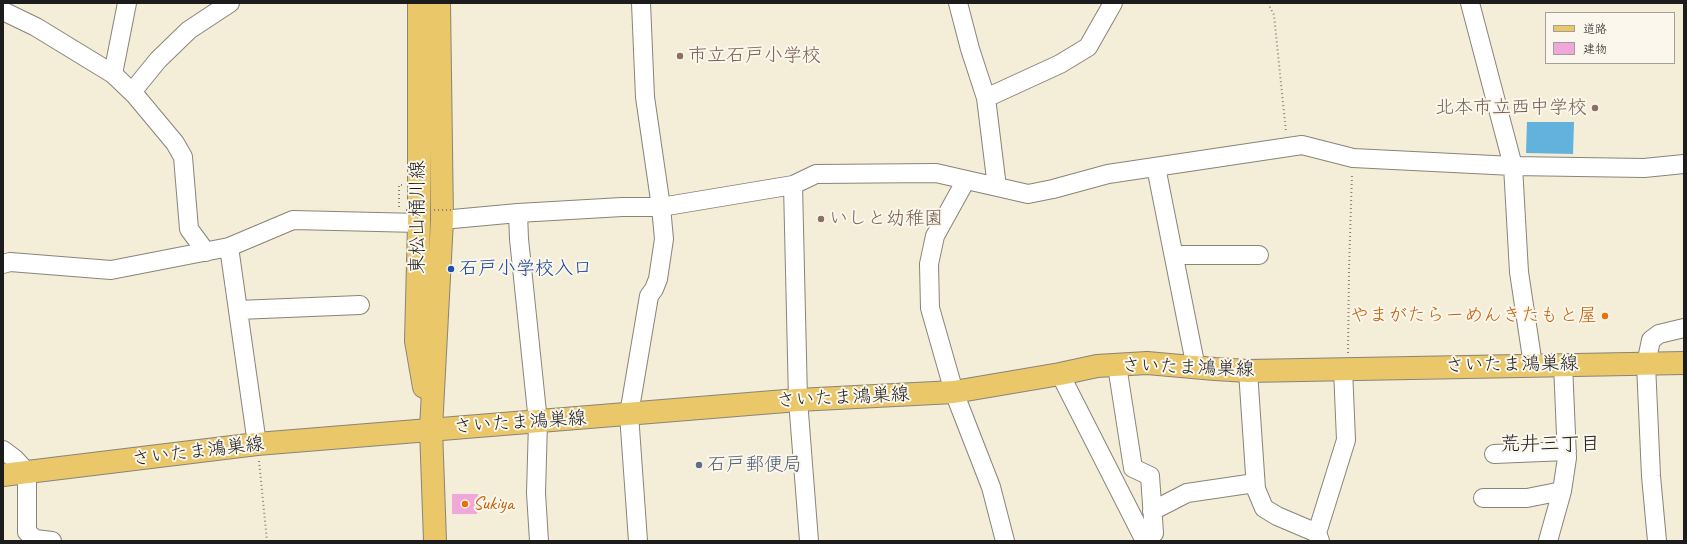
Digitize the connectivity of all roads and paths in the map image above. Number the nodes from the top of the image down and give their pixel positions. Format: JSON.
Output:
{"nodes":[{"id":1,"x":127,"y":3,"type":"edge"},
{"id":2,"x":230,"y":3,"type":"edge"},
{"id":3,"x":419,"y":3,"type":"edge"},
{"id":4,"x":440,"y":3,"type":"edge"},
{"id":5,"x":642,"y":3,"type":"edge"},
{"id":6,"x":958,"y":3,"type":"edge"},
{"id":7,"x":1113,"y":3,"type":"edge"},
{"id":8,"x":1268,"y":3,"type":"edge"},
{"id":9,"x":1470,"y":3,"type":"edge"},
{"id":10,"x":3,"y":11,"type":"edge"},
{"id":11,"x":113,"y":74,"type":"junction"},
{"id":12,"x":132,"y":92,"type":"junction"},
{"id":13,"x":986,"y":98,"type":"junction"},
{"id":14,"x":1288,"y":147,"type":"junction"},
{"id":15,"x":1353,"y":158,"type":"junction"},
{"id":16,"x":1684,"y":164,"type":"edge"},
{"id":17,"x":1513,"y":166,"type":"junction"},
{"id":18,"x":1156,"y":167,"type":"junction"},
{"id":19,"x":966,"y":180,"type":"junction"},
{"id":20,"x":793,"y":185,"type":"junction"},
{"id":21,"x":997,"y":187,"type":"junction"},
{"id":22,"x":661,"y":206,"type":"junction"},
{"id":23,"x":518,"y":213,"type":"junction"},
{"id":24,"x":447,"y":215,"type":"junction"},
{"id":25,"x":412,"y":216,"type":"junction"},
{"id":26,"x":229,"y":247,"type":"junction"},
{"id":27,"x":206,"y":252,"type":"junction"},
{"id":28,"x":1174,"y":255,"type":"junction"},
{"id":29,"x":1259,"y":255,"type":"dead end"},
{"id":30,"x":3,"y":264,"type":"edge"},
{"id":31,"x":360,"y":305,"type":"dead end"},
{"id":32,"x":238,"y":310,"type":"junction"},
{"id":33,"x":1684,"y":328,"type":"edge"},
{"id":34,"x":1684,"y":363,"type":"edge"},
{"id":35,"x":1563,"y":364,"type":"junction"},
{"id":36,"x":1646,"y":364,"type":"junction"},
{"id":37,"x":1533,"y":365,"type":"junction"},
{"id":38,"x":1196,"y":368,"type":"junction"},
{"id":39,"x":1346,"y":369,"type":"junction"},
{"id":40,"x":1248,"y":371,"type":"junction"},
{"id":41,"x":1118,"y":372,"type":"dead end"},
{"id":42,"x":1060,"y":374,"type":"junction"},
{"id":43,"x":954,"y":392,"type":"junction"},
{"id":44,"x":798,"y":400,"type":"junction"},
{"id":45,"x":629,"y":414,"type":"junction"},
{"id":46,"x":538,"y":422,"type":"junction"},
{"id":47,"x":431,"y":429,"type":"junction"},
{"id":48,"x":257,"y":444,"type":"junction"},
{"id":49,"x":3,"y":450,"type":"edge"},
{"id":50,"x":1567,"y":451,"type":"junction"},
{"id":51,"x":1494,"y":454,"type":"dead end"},
{"id":52,"x":27,"y":472,"type":"junction"},
{"id":53,"x":3,"y":475,"type":"edge"},
{"id":54,"x":1255,"y":483,"type":"junction"},
{"id":55,"x":1562,"y":491,"type":"junction"},
{"id":56,"x":1483,"y":498,"type":"dead end"},
{"id":57,"x":1152,"y":511,"type":"junction"},
{"id":58,"x":1319,"y":537,"type":"edge"},
{"id":59,"x":52,"y":541,"type":"edge"},
{"id":60,"x":267,"y":541,"type":"edge"},
{"id":61,"x":435,"y":541,"type":"edge"},
{"id":62,"x":539,"y":541,"type":"edge"},
{"id":63,"x":638,"y":541,"type":"edge"},
{"id":64,"x":810,"y":541,"type":"edge"},
{"id":65,"x":1005,"y":541,"type":"edge"},
{"id":66,"x":1145,"y":541,"type":"edge"},
{"id":67,"x":1548,"y":541,"type":"edge"},
{"id":68,"x":1657,"y":541,"type":"edge"}],
"edges":[{"from":1,"to":11,"type":"street"},
{"from":2,"to":12,"type":"street"},
{"from":3,"to":25,"type":"main road","name":"東松山桶川線"},
{"from":4,"to":24,"type":"main road","name":"東松山桶川線"},
{"from":5,"to":22,"type":"street"},
{"from":6,"to":13,"type":"street"},
{"from":7,"to":13,"type":"street"},
{"from":8,"to":14,"type":"path"},
{"from":9,"to":17,"type":"street"},
{"from":10,"to":11,"type":"street"},
{"from":11,"to":12,"type":"street"},
{"from":12,"to":27,"type":"street"},
{"from":13,"to":21,"type":"street"},
{"from":14,"to":15,"type":"street"},
{"from":14,"to":18,"type":"street"},
{"from":15,"to":17,"type":"street"},
{"from":15,"to":39,"type":"path"},
{"from":16,"to":17,"type":"street"},
{"from":17,"to":37,"type":"street"},
{"from":18,"to":21,"type":"street"},
{"from":18,"to":28,"type":"street"},
{"from":19,"to":20,"type":"street"},
{"from":19,"to":21,"type":"street"},
{"from":19,"to":43,"type":"street"},
{"from":20,"to":22,"type":"street"},
{"from":20,"to":44,"type":"street"},
{"from":22,"to":23,"type":"street"},
{"from":22,"to":45,"type":"street"},
{"from":23,"to":24,"type":"street"},
{"from":23,"to":46,"type":"street"},
{"from":24,"to":25,"type":"path","bridge":true},
{"from":24,"to":47,"type":"main road","name":"東松山桶川線"},
{"from":25,"to":26,"type":"street"},
{"from":25,"to":47,"type":"main road","name":"東松山桶川線"},
{"from":26,"to":27,"type":"street"},
{"from":26,"to":32,"type":"street"},
{"from":27,"to":30,"type":"street"},
{"from":28,"to":29,"type":"street"},
{"from":28,"to":38,"type":"street"},
{"from":31,"to":32,"type":"street"},
{"from":32,"to":48,"type":"street"},
{"from":33,"to":36,"type":"street"},
{"from":34,"to":36,"type":"main road","name":"さいたま鴻巣線"},
{"from":35,"to":36,"type":"main road","name":"さいたま鴻巣線"},
{"from":35,"to":37,"type":"main road","name":"さいたま鴻巣線"},
{"from":35,"to":50,"type":"street"},
{"from":36,"to":68,"type":"street"},
{"from":37,"to":39,"type":"main road","name":"さいたま鴻巣線"},
{"from":38,"to":40,"type":"main road","name":"さいたま鴻巣線"},
{"from":38,"to":42,"type":"main road","name":"さいたま鴻巣線"},
{"from":39,"to":40,"type":"main road","name":"さいたま鴻巣線"},
{"from":39,"to":58,"type":"street"},
{"from":40,"to":54,"type":"street"},
{"from":41,"to":57,"type":"street"},
{"from":42,"to":43,"type":"main road","name":"さいたま鴻巣線"},
{"from":42,"to":66,"type":"street"},
{"from":43,"to":44,"type":"main road","name":"さいたま鴻巣線"},
{"from":43,"to":65,"type":"street"},
{"from":44,"to":45,"type":"main road","name":"さいたま鴻巣線"},
{"from":44,"to":64,"type":"street"},
{"from":45,"to":46,"type":"main road","name":"さいたま鴻巣線"},
{"from":45,"to":63,"type":"street"},
{"from":46,"to":47,"type":"main road","name":"さいたま鴻巣線"},
{"from":46,"to":62,"type":"street"},
{"from":47,"to":48,"type":"main road","name":"さいたま鴻巣線"},
{"from":47,"to":61,"type":"main road","name":"東松山桶川線"},
{"from":48,"to":52,"type":"main road","name":"さいたま鴻巣線"},
{"from":48,"to":60,"type":"path"},
{"from":49,"to":52,"type":"street"},
{"from":50,"to":51,"type":"street"},
{"from":50,"to":55,"type":"street"},
{"from":52,"to":53,"type":"main road","name":"さいたま鴻巣線"},
{"from":52,"to":59,"type":"street"},
{"from":54,"to":57,"type":"street"},
{"from":54,"to":58,"type":"street"},
{"from":55,"to":56,"type":"street"},
{"from":55,"to":67,"type":"street"},
{"from":57,"to":66,"type":"street"}]}
